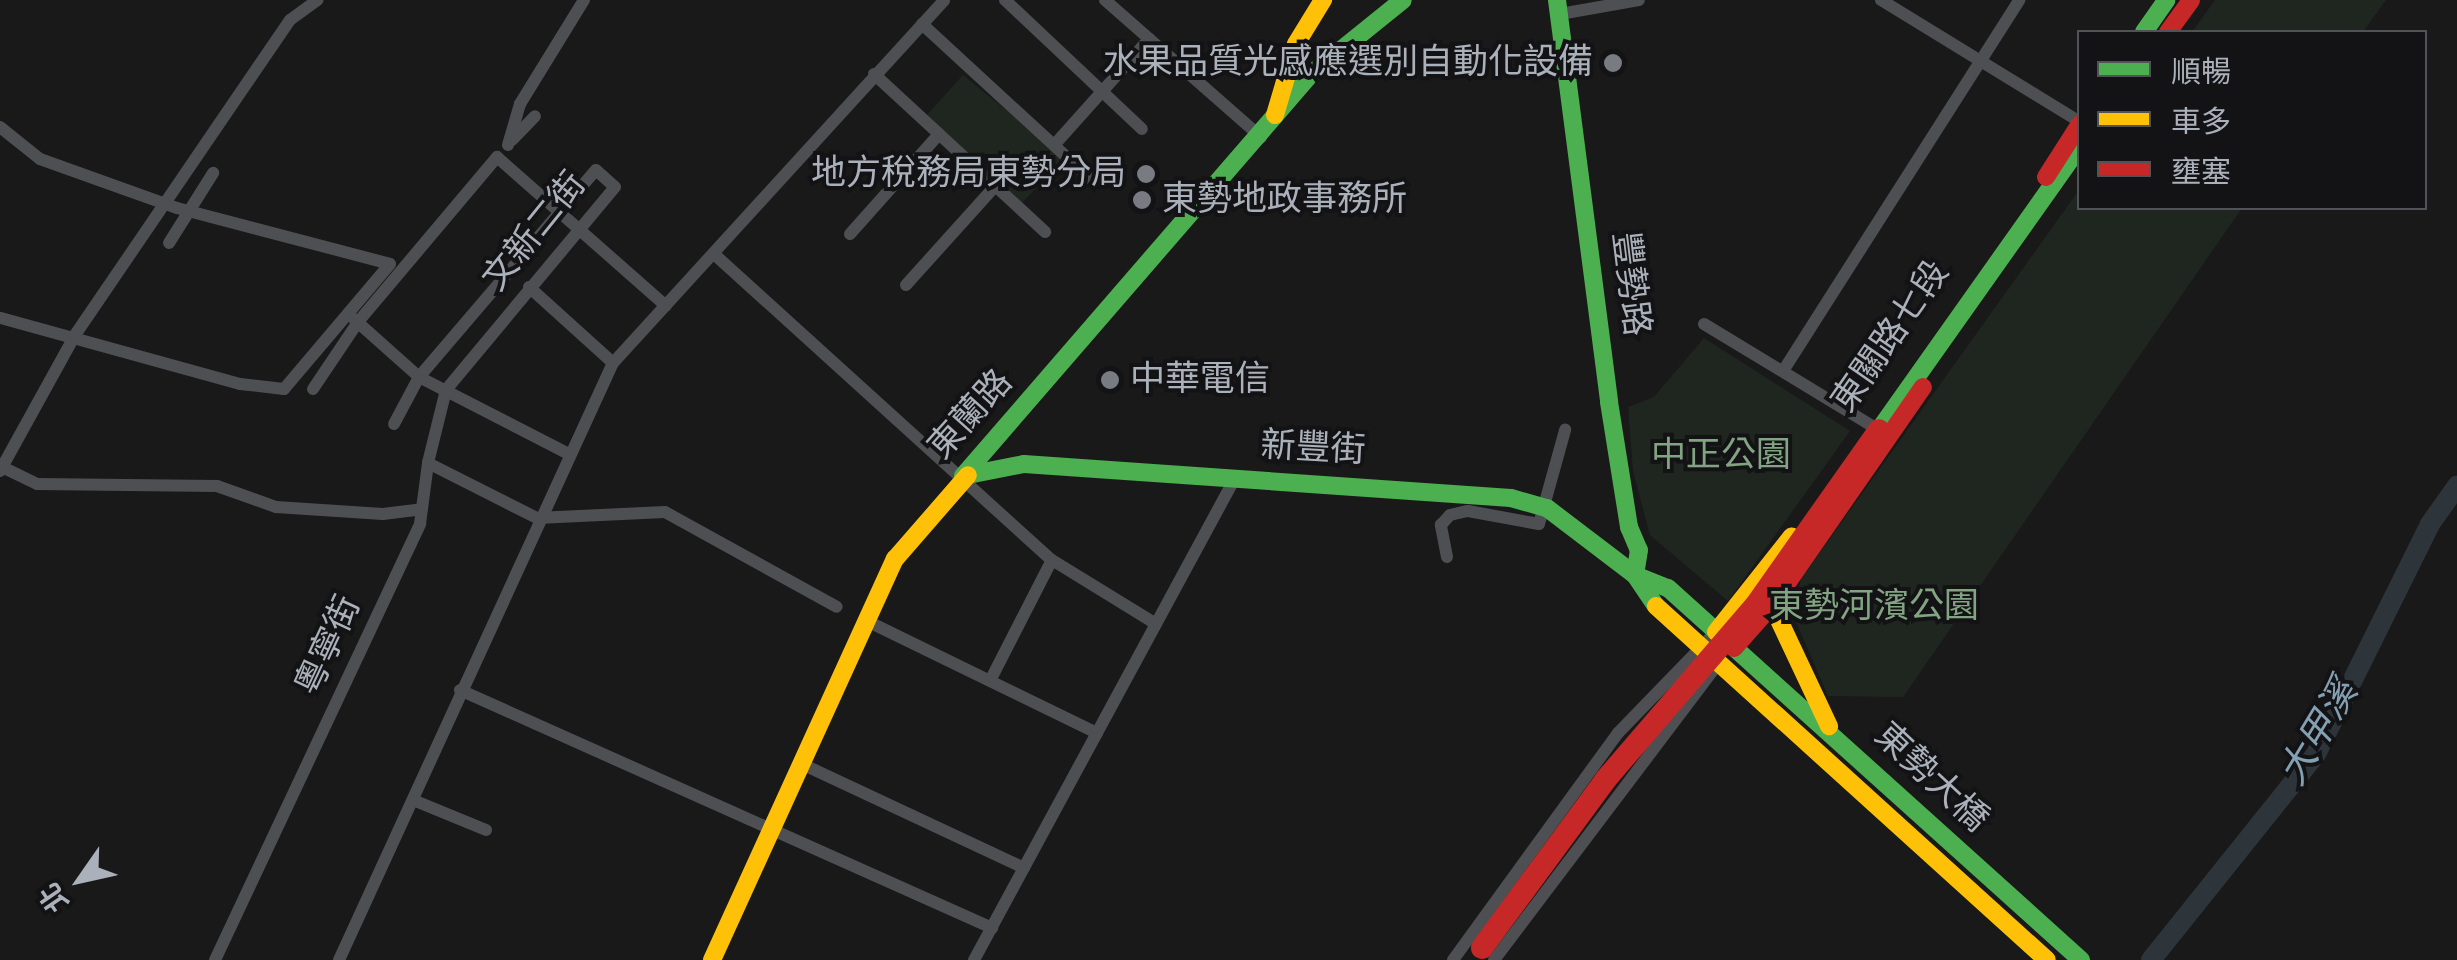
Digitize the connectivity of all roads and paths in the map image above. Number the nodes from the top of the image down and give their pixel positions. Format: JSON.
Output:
{"nodes":[{"id":1,"x":318,"y":0,"type":"edge"},
{"id":2,"x":584,"y":0,"type":"edge"},
{"id":3,"x":944,"y":0,"type":"edge"},
{"id":4,"x":1005,"y":0,"type":"edge"},
{"id":5,"x":1105,"y":0,"type":"edge"},
{"id":6,"x":1323,"y":0,"type":"edge"},
{"id":7,"x":1403,"y":0,"type":"edge"},
{"id":8,"x":1639,"y":0,"type":"edge"},
{"id":9,"x":1881,"y":0,"type":"edge"},
{"id":10,"x":2019,"y":0,"type":"edge"},
{"id":11,"x":2166,"y":0,"type":"edge"},
{"id":12,"x":2191,"y":0,"type":"edge"},
{"id":13,"x":1558,"y":7,"type":"edge"},
{"id":14,"x":922,"y":24,"type":"junction"},
{"id":15,"x":2145,"y":30,"type":"edge"},
{"id":16,"x":2169,"y":30,"type":"edge"},
{"id":17,"x":1150,"y":39,"type":"junction"},
{"id":18,"x":1981,"y":59,"type":"junction"},
{"id":19,"x":874,"y":74,"type":"junction"},
{"id":20,"x":1103,"y":90,"type":"junction"},
{"id":21,"x":535,"y":116,"type":"dead end"},
{"id":22,"x":2077,"y":123,"type":"edge"},
{"id":23,"x":2077,"y":127,"type":"edge"},
{"id":24,"x":0,"y":128,"type":"edge"},
{"id":25,"x":1142,"y":129,"type":"dead end"},
{"id":26,"x":1267,"y":131,"type":"junction"},
{"id":27,"x":939,"y":134,"type":"junction"},
{"id":28,"x":1056,"y":142,"type":"junction"},
{"id":29,"x":508,"y":145,"type":"junction"},
{"id":30,"x":2077,"y":153,"type":"edge"},
{"id":31,"x":2077,"y":153,"type":"edge"},
{"id":32,"x":496,"y":157,"type":"junction"},
{"id":33,"x":213,"y":173,"type":"dead end"},
{"id":34,"x":1093,"y":181,"type":"dead end"},
{"id":35,"x":995,"y":186,"type":"junction"},
{"id":36,"x":164,"y":204,"type":"junction"},
{"id":37,"x":187,"y":210,"type":"junction"},
{"id":38,"x":559,"y":212,"type":"junction"},
{"id":39,"x":579,"y":230,"type":"junction"},
{"id":40,"x":1045,"y":232,"type":"dead end"},
{"id":41,"x":850,"y":234,"type":"dead end"},
{"id":42,"x":168,"y":244,"type":"dead end"},
{"id":43,"x":714,"y":254,"type":"junction"},
{"id":44,"x":906,"y":284,"type":"dead end"},
{"id":45,"x":529,"y":287,"type":"junction"},
{"id":46,"x":666,"y":306,"type":"junction"},
{"id":47,"x":0,"y":318,"type":"edge"},
{"id":48,"x":353,"y":318,"type":"junction"},
{"id":49,"x":1704,"y":324,"type":"dead end"},
{"id":50,"x":74,"y":334,"type":"junction"},
{"id":51,"x":613,"y":363,"type":"junction"},
{"id":52,"x":1783,"y":371,"type":"junction"},
{"id":53,"x":419,"y":377,"type":"junction"},
{"id":54,"x":314,"y":389,"type":"dead end"},
{"id":55,"x":446,"y":390,"type":"junction"},
{"id":56,"x":394,"y":424,"type":"dead end"},
{"id":57,"x":1875,"y":427,"type":"junction"},
{"id":58,"x":1565,"y":430,"type":"dead end"},
{"id":59,"x":566,"y":453,"type":"junction"},
{"id":60,"x":428,"y":463,"type":"junction"},
{"id":61,"x":0,"y":469,"type":"edge"},
{"id":62,"x":963,"y":476,"type":"junction"},
{"id":63,"x":1234,"y":480,"type":"junction"},
{"id":64,"x":1547,"y":508,"type":"junction"},
{"id":65,"x":422,"y":509,"type":"junction"},
{"id":66,"x":538,"y":518,"type":"junction"},
{"id":67,"x":1809,"y":533,"type":"junction"},
{"id":68,"x":1447,"y":557,"type":"dead end"},
{"id":69,"x":1052,"y":560,"type":"junction"},
{"id":70,"x":1635,"y":575,"type":"junction"},
{"id":71,"x":1772,"y":605,"type":"junction"},
{"id":72,"x":837,"y":607,"type":"dead end"},
{"id":73,"x":867,"y":620,"type":"junction"},
{"id":74,"x":1156,"y":624,"type":"junction"},
{"id":75,"x":1716,"y":647,"type":"junction"},
{"id":76,"x":992,"y":677,"type":"junction"},
{"id":77,"x":460,"y":690,"type":"junction"},
{"id":78,"x":1096,"y":733,"type":"junction"},
{"id":79,"x":1834,"y":736,"type":"junction"},
{"id":80,"x":802,"y":764,"type":"junction"},
{"id":81,"x":412,"y":800,"type":"junction"},
{"id":82,"x":770,"y":827,"type":"junction"},
{"id":83,"x":486,"y":830,"type":"dead end"},
{"id":84,"x":1024,"y":868,"type":"junction"},
{"id":85,"x":992,"y":928,"type":"junction"},
{"id":86,"x":1483,"y":956,"type":"edge"},
{"id":87,"x":215,"y":960,"type":"edge"},
{"id":88,"x":339,"y":960,"type":"edge"},
{"id":89,"x":712,"y":960,"type":"edge"},
{"id":90,"x":974,"y":960,"type":"edge"},
{"id":91,"x":1453,"y":960,"type":"edge"},
{"id":92,"x":2047,"y":960,"type":"edge"},
{"id":93,"x":2081,"y":960,"type":"edge"}],
"edges":[{"from":1,"to":36,"type":"street"},
{"from":2,"to":29,"type":"street"},
{"from":3,"to":14,"type":"street"},
{"from":4,"to":20,"type":"street"},
{"from":5,"to":17,"type":"street"},
{"from":6,"to":26,"type":"main road"},
{"from":7,"to":26,"type":"main road","name":"東蘭路"},
{"from":8,"to":13,"type":"street"},
{"from":9,"to":18,"type":"street"},
{"from":10,"to":18,"type":"street"},
{"from":11,"to":15,"type":"main road"},
{"from":12,"to":16,"type":"main road"},
{"from":13,"to":70,"type":"main road","name":"豐勢路"},
{"from":14,"to":19,"type":"street"},
{"from":14,"to":28,"type":"street"},
{"from":17,"to":20,"type":"street"},
{"from":17,"to":26,"type":"street"},
{"from":18,"to":22,"type":"street"},
{"from":18,"to":52,"type":"street"},
{"from":19,"to":27,"type":"street"},
{"from":19,"to":43,"type":"street"},
{"from":20,"to":25,"type":"street"},
{"from":20,"to":28,"type":"street"},
{"from":21,"to":29,"type":"street"},
{"from":23,"to":57,"type":"main road","name":"東關路七段"},
{"from":24,"to":36,"type":"street"},
{"from":26,"to":62,"type":"main road","name":"東蘭路"},
{"from":27,"to":35,"type":"street"},
{"from":27,"to":41,"type":"street"},
{"from":28,"to":34,"type":"street"},
{"from":29,"to":32,"type":"street"},
{"from":30,"to":57,"type":"main road"},
{"from":31,"to":67,"type":"main road","name":"東關路七段"},
{"from":32,"to":38,"type":"street"},
{"from":32,"to":48,"type":"street"},
{"from":33,"to":37,"type":"street"},
{"from":35,"to":40,"type":"street"},
{"from":35,"to":44,"type":"street"},
{"from":36,"to":37,"type":"street"},
{"from":36,"to":50,"type":"street"},
{"from":37,"to":42,"type":"street"},
{"from":37,"to":48,"type":"street"},
{"from":38,"to":39,"type":"street"},
{"from":38,"to":39,"type":"street","name":"文新二街"},
{"from":38,"to":53,"type":"street","name":"文新二街"},
{"from":39,"to":45,"type":"street","name":"文新二街"},
{"from":39,"to":46,"type":"street"},
{"from":43,"to":46,"type":"street"},
{"from":43,"to":62,"type":"street"},
{"from":45,"to":51,"type":"street"},
{"from":45,"to":55,"type":"street","name":"文新二街"},
{"from":46,"to":51,"type":"street"},
{"from":47,"to":50,"type":"street"},
{"from":48,"to":50,"type":"street"},
{"from":48,"to":53,"type":"street"},
{"from":48,"to":54,"type":"street"},
{"from":49,"to":52,"type":"street"},
{"from":50,"to":61,"type":"street"},
{"from":51,"to":59,"type":"street"},
{"from":52,"to":57,"type":"street"},
{"from":53,"to":55,"type":"street"},
{"from":53,"to":56,"type":"street","name":"文新二街"},
{"from":55,"to":59,"type":"street"},
{"from":55,"to":60,"type":"street","name":"文新二街"},
{"from":57,"to":67,"type":"main road","name":"東關路七段"},
{"from":57,"to":86,"type":"main road","bridge":true},
{"from":58,"to":64,"type":"street"},
{"from":59,"to":66,"type":"street"},
{"from":60,"to":65,"type":"street","name":"粵寧街"},
{"from":60,"to":66,"type":"street"},
{"from":61,"to":65,"type":"street"},
{"from":62,"to":63,"type":"main road","name":"新豐街"},
{"from":62,"to":69,"type":"street"},
{"from":62,"to":73,"type":"main road","name":"東蘭路"},
{"from":63,"to":64,"type":"main road","name":"新豐街"},
{"from":63,"to":74,"type":"street"},
{"from":64,"to":68,"type":"street"},
{"from":64,"to":70,"type":"main road","name":"新豐街"},
{"from":65,"to":87,"type":"street","name":"粵寧街"},
{"from":66,"to":72,"type":"street"},
{"from":66,"to":77,"type":"street"},
{"from":67,"to":71,"type":"main road","name":"東關路七段"},
{"from":67,"to":75,"type":"main road","name":"東關路七段"},
{"from":69,"to":74,"type":"street"},
{"from":69,"to":76,"type":"street"},
{"from":70,"to":75,"type":"main road"},
{"from":71,"to":75,"type":"main road","name":"東關路七段"},
{"from":71,"to":79,"type":"main road"},
{"from":73,"to":76,"type":"street"},
{"from":73,"to":80,"type":"main road","name":"東蘭路"},
{"from":74,"to":78,"type":"street"},
{"from":75,"to":79,"type":"main road","name":"東勢大橋"},
{"from":75,"to":86,"type":"street"},
{"from":75,"to":91,"type":"street"},
{"from":75,"to":92,"type":"main road","name":"東勢大橋"},
{"from":76,"to":78,"type":"street"},
{"from":77,"to":81,"type":"street"},
{"from":77,"to":82,"type":"street"},
{"from":78,"to":84,"type":"street"},
{"from":79,"to":93,"type":"main road","name":"東勢大橋"},
{"from":80,"to":82,"type":"main road","name":"東蘭路"},
{"from":80,"to":84,"type":"street"},
{"from":81,"to":83,"type":"street"},
{"from":81,"to":88,"type":"street"},
{"from":82,"to":85,"type":"street"},
{"from":82,"to":89,"type":"main road","name":"東蘭路"},
{"from":84,"to":85,"type":"street"},
{"from":85,"to":90,"type":"street"}]}
